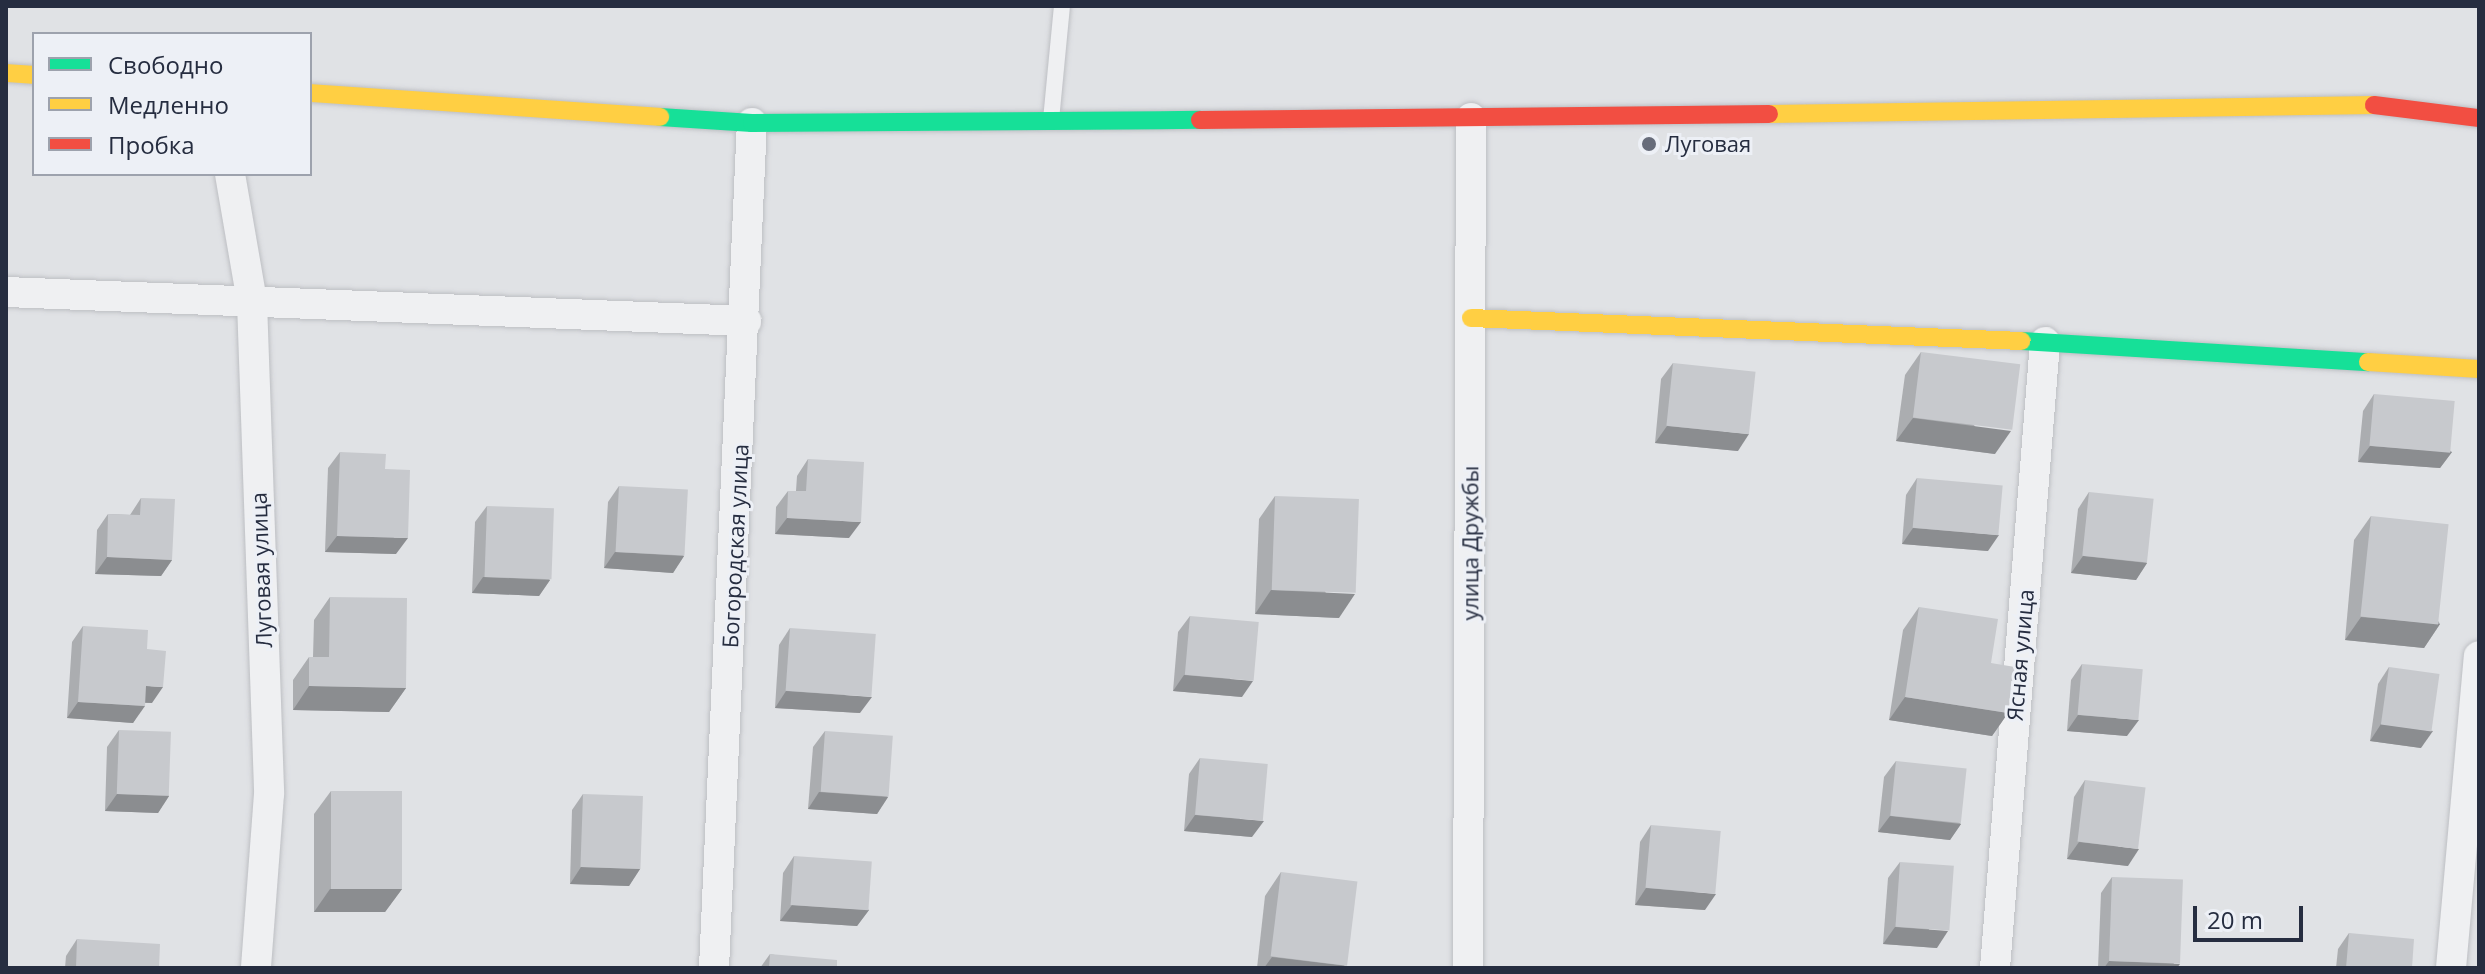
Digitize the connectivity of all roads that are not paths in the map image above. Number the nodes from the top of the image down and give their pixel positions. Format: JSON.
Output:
{"nodes":[{"id":1,"x":1062,"y":6,"type":"edge"},
{"id":2,"x":6,"y":73,"type":"edge"},
{"id":3,"x":32,"y":75,"type":"edge"},
{"id":4,"x":312,"y":93,"type":"edge"},
{"id":5,"x":1471,"y":118,"type":"junction"},
{"id":6,"x":2479,"y":118,"type":"edge"},
{"id":7,"x":1051,"y":121,"type":"junction"},
{"id":8,"x":752,"y":123,"type":"junction"},
{"id":9,"x":230,"y":176,"type":"edge"},
{"id":10,"x":6,"y":292,"type":"edge"},
{"id":11,"x":252,"y":302,"type":"junction"},
{"id":12,"x":1471,"y":318,"type":"junction"},
{"id":13,"x":746,"y":321,"type":"junction"},
{"id":14,"x":2045,"y":342,"type":"junction"},
{"id":15,"x":2479,"y":369,"type":"edge"},
{"id":16,"x":2479,"y":656,"type":"edge"},
{"id":17,"x":256,"y":968,"type":"edge"},
{"id":18,"x":714,"y":968,"type":"edge"},
{"id":19,"x":1468,"y":968,"type":"edge"},
{"id":20,"x":1995,"y":968,"type":"edge"},
{"id":21,"x":2451,"y":968,"type":"edge"}],
"edges":[{"from":1,"to":7,"type":"lane"},
{"from":2,"to":3,"type":"main road"},
{"from":4,"to":8,"type":"main road"},
{"from":5,"to":6,"type":"main road"},
{"from":5,"to":7,"type":"main road"},
{"from":5,"to":12,"type":"street","name":"улица Дружбы"},
{"from":7,"to":8,"type":"main road"},
{"from":8,"to":13,"type":"street","name":"Богородская улица"},
{"from":9,"to":11,"type":"street","name":"Луговая улица"},
{"from":10,"to":11,"type":"street"},
{"from":11,"to":13,"type":"street"},
{"from":11,"to":17,"type":"street","name":"Луговая улица"},
{"from":12,"to":14,"type":"main road"},
{"from":12,"to":19,"type":"street","name":"улица Дружбы"},
{"from":13,"to":18,"type":"street","name":"Богородская улица"},
{"from":14,"to":15,"type":"main road"},
{"from":14,"to":20,"type":"street","name":"Ясная улица"},
{"from":16,"to":21,"type":"street"}]}
